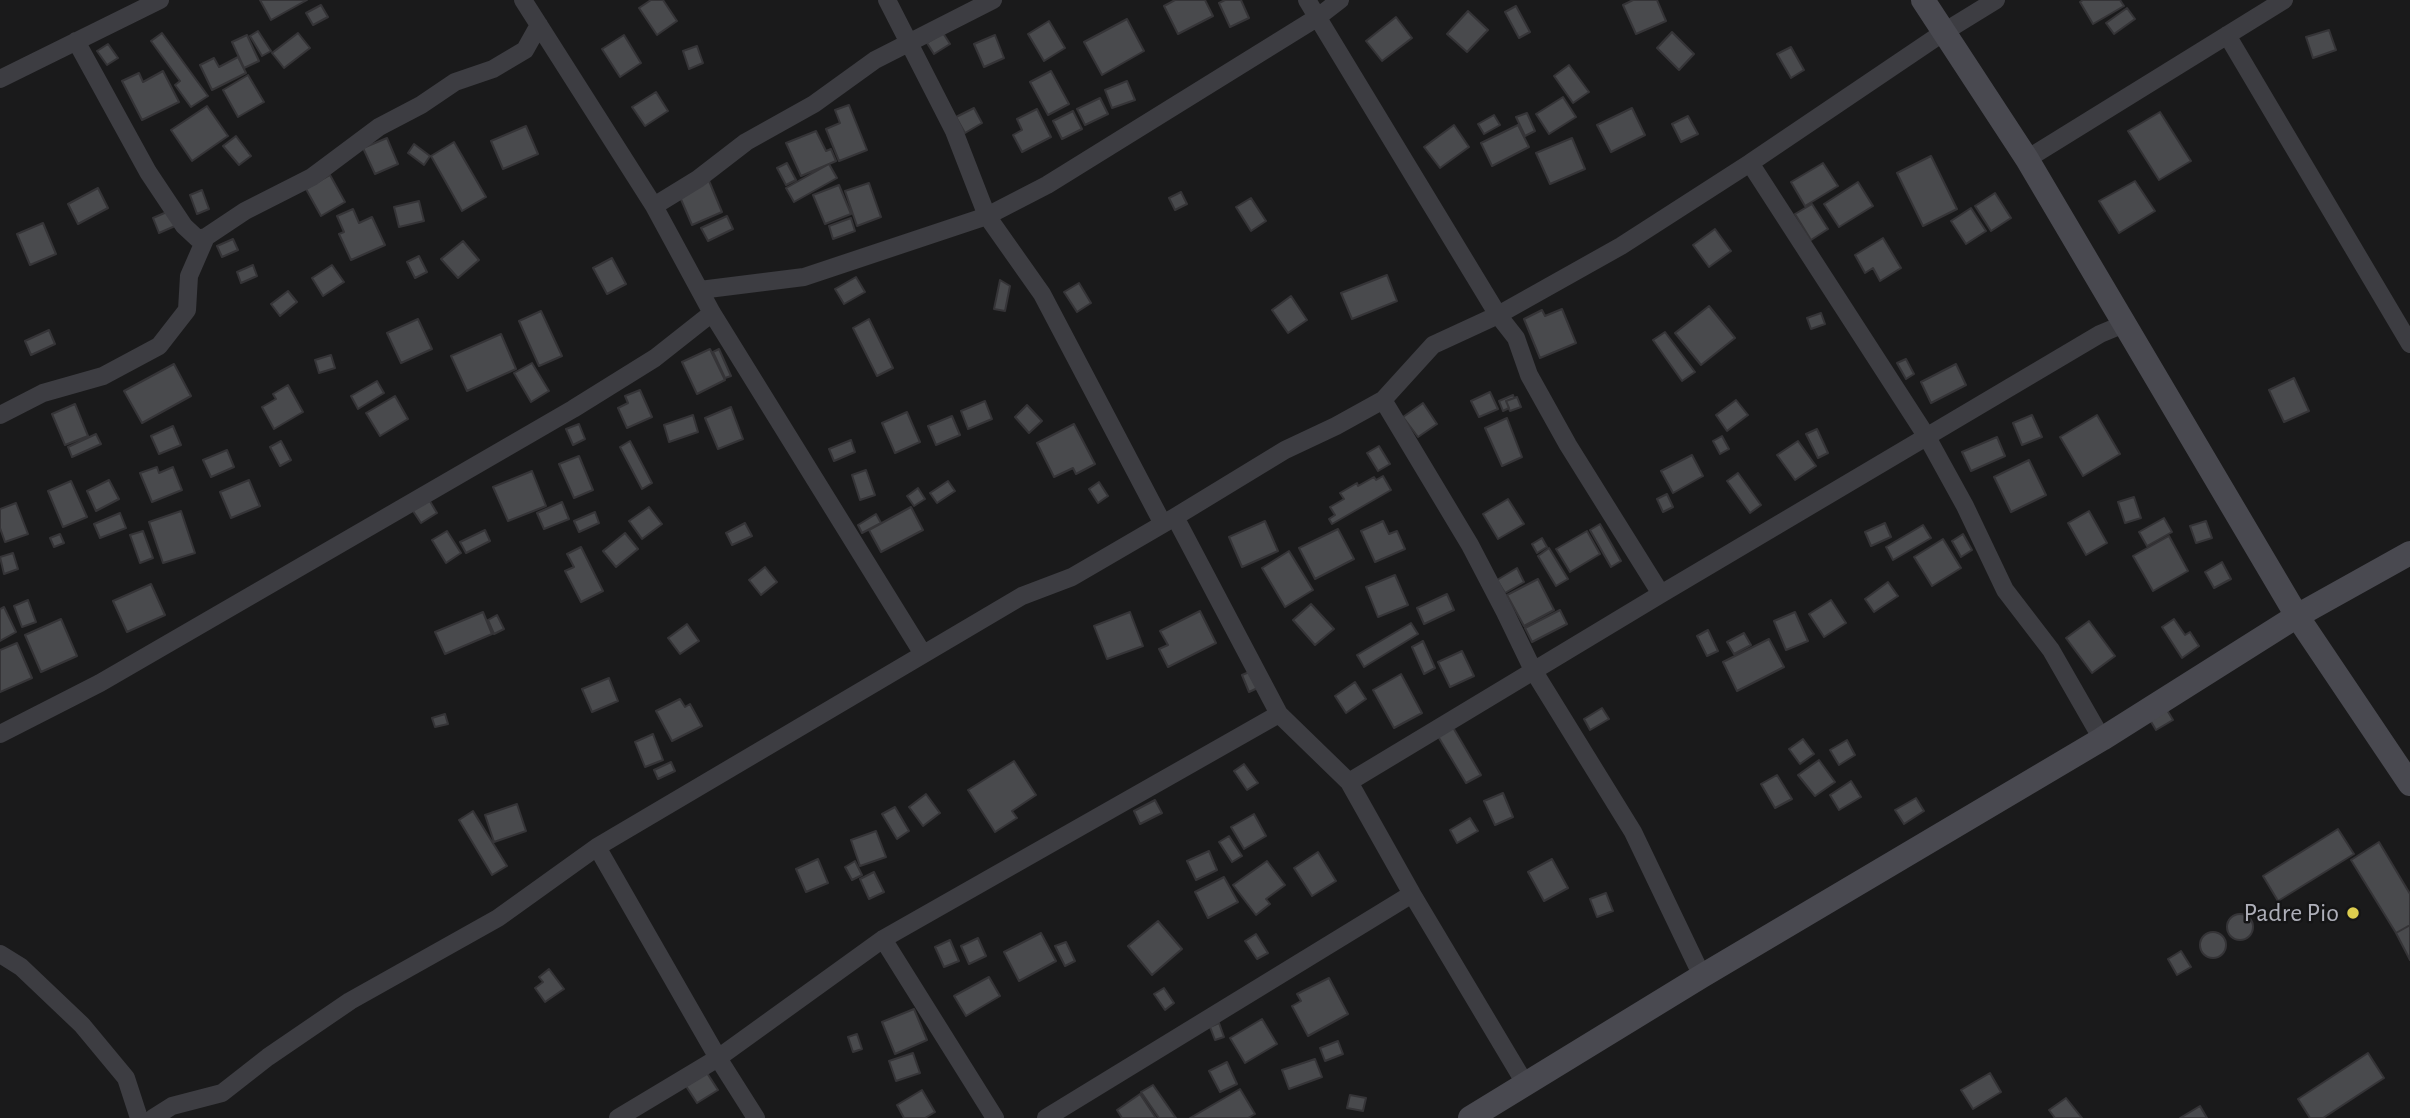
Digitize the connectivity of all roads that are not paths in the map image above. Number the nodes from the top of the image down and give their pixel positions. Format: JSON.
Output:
{"nodes":[{"id":1,"x":160,"y":0,"type":"edge"},
{"id":2,"x":523,"y":0,"type":"edge"},
{"id":3,"x":887,"y":0,"type":"edge"},
{"id":4,"x":992,"y":0,"type":"edge"},
{"id":5,"x":1307,"y":0,"type":"edge"},
{"id":6,"x":1340,"y":0,"type":"edge"},
{"id":7,"x":1923,"y":0,"type":"edge"},
{"id":8,"x":1996,"y":0,"type":"edge"},
{"id":9,"x":2284,"y":0,"type":"edge"},
{"id":10,"x":1318,"y":17,"type":"junction"},
{"id":11,"x":539,"y":25,"type":"junction"},
{"id":12,"x":1944,"y":32,"type":"junction"},
{"id":13,"x":2227,"y":35,"type":"junction"},
{"id":14,"x":76,"y":41,"type":"junction"},
{"id":15,"x":911,"y":43,"type":"junction"},
{"id":16,"x":0,"y":79,"type":"edge"},
{"id":17,"x":2027,"y":159,"type":"junction"},
{"id":18,"x":1750,"y":163,"type":"junction"},
{"id":19,"x":654,"y":206,"type":"junction"},
{"id":20,"x":987,"y":216,"type":"junction"},
{"id":21,"x":206,"y":237,"type":"junction"},
{"id":22,"x":700,"y":290,"type":"junction"},
{"id":23,"x":712,"y":313,"type":"junction"},
{"id":24,"x":1498,"y":315,"type":"junction"},
{"id":25,"x":2124,"y":324,"type":"junction"},
{"id":26,"x":2410,"y":344,"type":"edge"},
{"id":27,"x":1383,"y":400,"type":"junction"},
{"id":28,"x":0,"y":415,"type":"edge"},
{"id":29,"x":1927,"y":438,"type":"junction"},
{"id":30,"x":1169,"y":521,"type":"junction"},
{"id":31,"x":2410,"y":553,"type":"edge"},
{"id":32,"x":1661,"y":594,"type":"junction"},
{"id":33,"x":2297,"y":615,"type":"junction"},
{"id":34,"x":923,"y":654,"type":"junction"},
{"id":35,"x":1533,"y":670,"type":"junction"},
{"id":36,"x":1279,"y":714,"type":"junction"},
{"id":37,"x":0,"y":734,"type":"edge"},
{"id":38,"x":2102,"y":739,"type":"junction"},
{"id":39,"x":1349,"y":782,"type":"junction"},
{"id":40,"x":2410,"y":784,"type":"edge"},
{"id":41,"x":597,"y":848,"type":"junction"},
{"id":42,"x":1412,"y":894,"type":"junction"},
{"id":43,"x":883,"y":939,"type":"junction"},
{"id":44,"x":0,"y":954,"type":"edge"},
{"id":45,"x":1702,"y":976,"type":"junction"},
{"id":46,"x":718,"y":1058,"type":"junction"},
{"id":47,"x":1525,"y":1085,"type":"junction"},
{"id":48,"x":139,"y":1118,"type":"edge"},
{"id":49,"x":153,"y":1118,"type":"edge"},
{"id":50,"x":618,"y":1118,"type":"edge"},
{"id":51,"x":756,"y":1118,"type":"edge"},
{"id":52,"x":995,"y":1118,"type":"edge"},
{"id":53,"x":1046,"y":1118,"type":"edge"},
{"id":54,"x":1470,"y":1118,"type":"edge"}],
"edges":[{"from":1,"to":14,"type":"street"},
{"from":2,"to":11,"type":"street"},
{"from":3,"to":15,"type":"street"},
{"from":4,"to":15,"type":"street"},
{"from":5,"to":10,"type":"street"},
{"from":6,"to":10,"type":"street"},
{"from":7,"to":12,"type":"street"},
{"from":8,"to":12,"type":"street"},
{"from":9,"to":13,"type":"street"},
{"from":10,"to":20,"type":"street"},
{"from":10,"to":24,"type":"street"},
{"from":11,"to":19,"type":"street"},
{"from":11,"to":21,"type":"street"},
{"from":12,"to":17,"type":"street"},
{"from":12,"to":18,"type":"street"},
{"from":13,"to":17,"type":"street"},
{"from":13,"to":26,"type":"street"},
{"from":14,"to":16,"type":"street"},
{"from":14,"to":21,"type":"street"},
{"from":15,"to":19,"type":"street"},
{"from":15,"to":20,"type":"street"},
{"from":17,"to":25,"type":"street"},
{"from":18,"to":24,"type":"street"},
{"from":18,"to":29,"type":"street"},
{"from":19,"to":22,"type":"street"},
{"from":20,"to":22,"type":"street"},
{"from":20,"to":30,"type":"street"},
{"from":21,"to":28,"type":"street"},
{"from":22,"to":23,"type":"street"},
{"from":23,"to":34,"type":"street"},
{"from":23,"to":37,"type":"street"},
{"from":24,"to":27,"type":"street"},
{"from":24,"to":32,"type":"street"},
{"from":25,"to":29,"type":"street"},
{"from":25,"to":33,"type":"street"},
{"from":27,"to":30,"type":"street"},
{"from":27,"to":35,"type":"street"},
{"from":29,"to":32,"type":"street"},
{"from":29,"to":38,"type":"street"},
{"from":30,"to":34,"type":"street"},
{"from":30,"to":36,"type":"street"},
{"from":31,"to":33,"type":"street"},
{"from":32,"to":35,"type":"street"},
{"from":33,"to":38,"type":"street"},
{"from":33,"to":40,"type":"street"},
{"from":34,"to":41,"type":"street"},
{"from":35,"to":39,"type":"street"},
{"from":35,"to":45,"type":"street"},
{"from":36,"to":39,"type":"street"},
{"from":36,"to":43,"type":"street"},
{"from":38,"to":45,"type":"street"},
{"from":39,"to":42,"type":"street"},
{"from":41,"to":46,"type":"street"},
{"from":41,"to":49,"type":"street"},
{"from":42,"to":47,"type":"street"},
{"from":42,"to":53,"type":"street"},
{"from":43,"to":46,"type":"street"},
{"from":43,"to":52,"type":"street"},
{"from":44,"to":48,"type":"street"},
{"from":45,"to":47,"type":"street"},
{"from":46,"to":50,"type":"street"},
{"from":46,"to":51,"type":"street"},
{"from":47,"to":54,"type":"street"}]}
